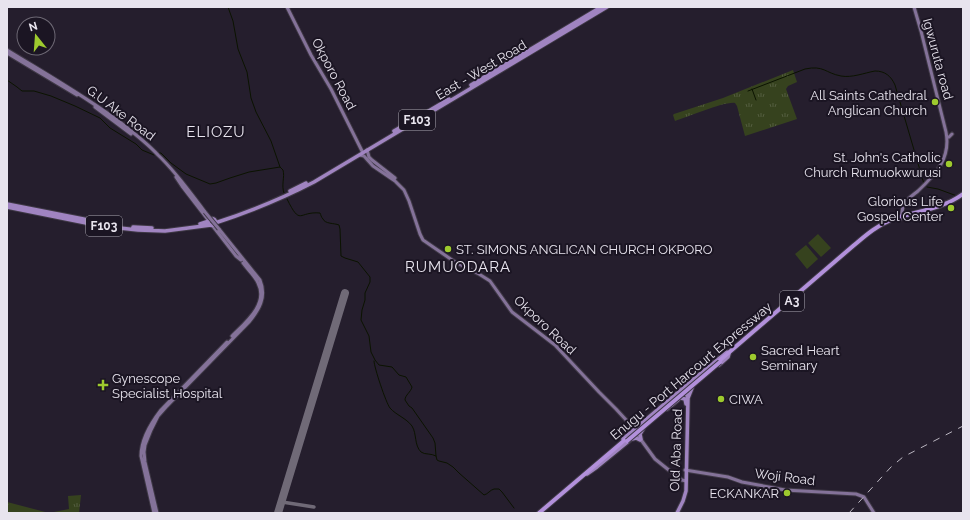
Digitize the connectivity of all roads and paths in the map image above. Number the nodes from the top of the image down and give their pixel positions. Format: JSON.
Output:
{"nodes":[{"id":1,"x":287,"y":7,"type":"edge"},
{"id":2,"x":601,"y":7,"type":"edge"},
{"id":3,"x":607,"y":7,"type":"edge"},
{"id":4,"x":914,"y":7,"type":"edge"},
{"id":5,"x":556,"y":36,"type":"junction"},
{"id":6,"x":7,"y":52,"type":"edge"},
{"id":7,"x":947,"y":129,"type":"junction"},
{"id":8,"x":951,"y":134,"type":"junction"},
{"id":9,"x":367,"y":150,"type":"junction"},
{"id":10,"x":362,"y":151,"type":"junction"},
{"id":11,"x":360,"y":155,"type":"junction"},
{"id":12,"x":368,"y":158,"type":"junction"},
{"id":13,"x":177,"y":176,"type":"junction"},
{"id":14,"x":963,"y":196,"type":"edge"},
{"id":15,"x":7,"y":205,"type":"edge"},
{"id":16,"x":902,"y":218,"type":"junction"},
{"id":17,"x":214,"y":224,"type":"junction"},
{"id":18,"x":242,"y":260,"type":"junction"},
{"id":19,"x":500,"y":293,"type":"junction"},
{"id":20,"x":734,"y":348,"type":"junction"},
{"id":21,"x":729,"y":354,"type":"junction"},
{"id":22,"x":719,"y":361,"type":"junction"},
{"id":23,"x":692,"y":388,"type":"junction"},
{"id":24,"x":680,"y":391,"type":"junction"},
{"id":25,"x":686,"y":393,"type":"junction"},
{"id":26,"x":680,"y":398,"type":"junction"},
{"id":27,"x":688,"y":398,"type":"junction"},
{"id":28,"x":669,"y":400,"type":"junction"},
{"id":29,"x":675,"y":402,"type":"junction"},
{"id":30,"x":641,"y":424,"type":"junction"},
{"id":31,"x":632,"y":425,"type":"junction"},
{"id":32,"x":634,"y":430,"type":"junction"},
{"id":33,"x":643,"y":430,"type":"junction"},
{"id":34,"x":637,"y":434,"type":"junction"},
{"id":35,"x":641,"y":439,"type":"junction"},
{"id":36,"x":628,"y":440,"type":"junction"},
{"id":37,"x":686,"y":470,"type":"junction"},
{"id":38,"x":588,"y":472,"type":"junction"},
{"id":39,"x":685,"y":480,"type":"junction"},
{"id":40,"x":155,"y":513,"type":"edge"},
{"id":41,"x":540,"y":513,"type":"edge"},
{"id":42,"x":677,"y":513,"type":"edge"},
{"id":43,"x":874,"y":513,"type":"edge"}],
"edges":[{"from":1,"to":10,"type":"main road","name":"Okporo Road"},
{"from":2,"to":5,"type":"main road","name":"East - West Road","number":"F103"},
{"from":3,"to":5,"type":"main road","name":"East - West Road","number":"F103"},
{"from":4,"to":7,"type":"main road","name":"Igwuruta road"},
{"from":4,"to":16,"type":"main road","name":"Igwuruta road"},
{"from":5,"to":9,"type":"main road","name":"East - West Road","number":"F103"},
{"from":5,"to":10,"type":"main road","name":"East - West Road","number":"F103"},
{"from":6,"to":13,"type":"main road","name":"G.U Ake Road"},
{"from":7,"to":8,"type":"main road"},
{"from":7,"to":8,"type":"main road","name":"Igwuruta road"},
{"from":8,"to":16,"type":"main road","name":"Igwuruta road"},
{"from":9,"to":11,"type":"main road","name":"East - West Road","number":"F103"},
{"from":9,"to":12,"type":"main road"},
{"from":10,"to":17,"type":"main road","name":"East - West Road","number":"F103"},
{"from":11,"to":12,"type":"main road","name":"Okporo Road"},
{"from":11,"to":17,"type":"main road","name":"East - West Road","number":"F103"},
{"from":12,"to":19,"type":"main road","name":"Okporo Road"},
{"from":13,"to":17,"type":"main road","bridge":true},
{"from":13,"to":17,"type":"main road"},
{"from":14,"to":16,"type":"highway","name":"Enugu - Port Harcourt Expressway","number":"A3"},
{"from":15,"to":17,"type":"main road","name":"East - West Road","number":"F103"},
{"from":16,"to":20,"type":"highway","name":"Enugu - Port Harcourt Expressway","number":"A3"},
{"from":16,"to":21,"type":"highway","name":"Enugu - Port Harcourt Expressway","number":"A3"},
{"from":17,"to":18,"type":"main road"},
{"from":17,"to":18,"type":"main road"},
{"from":18,"to":40,"type":"main road"},
{"from":19,"to":31,"type":"main road","name":"Okporo Road"},
{"from":19,"to":32,"type":"main road","name":"Okporo Road"},
{"from":20,"to":22,"type":"highway","name":"Enugu - Port Harcourt Expressway","number":"A3"},
{"from":20,"to":24,"type":"main road"},
{"from":21,"to":22,"type":"highway","name":"Enugu - Port Harcourt Expressway","number":"A3"},
{"from":21,"to":23,"type":"main road"},
{"from":22,"to":36,"type":"highway","name":"Enugu - Port Harcourt Expressway","number":"A3","bridge":true},
{"from":23,"to":25,"type":"main road"},
{"from":23,"to":27,"type":"main road"},
{"from":24,"to":25,"type":"main road","name":"Old Aba Road"},
{"from":24,"to":28,"type":"main road"},
{"from":25,"to":26,"type":"main road"},
{"from":25,"to":27,"type":"main road","name":"Old Aba Road"},
{"from":26,"to":29,"type":"main road"},
{"from":26,"to":37,"type":"main road","name":"Old Aba Road"},
{"from":27,"to":37,"type":"main road","name":"Old Aba Road"},
{"from":28,"to":29,"type":"main road"},
{"from":28,"to":30,"type":"main road"},
{"from":29,"to":33,"type":"main road"},
{"from":30,"to":31,"type":"main road"},
{"from":30,"to":32,"type":"main road"},
{"from":31,"to":32,"type":"main road","name":"Okporo Road"},
{"from":32,"to":34,"type":"main road","name":"Okporo Road"},
{"from":32,"to":38,"type":"main road"},
{"from":33,"to":34,"type":"main road"},
{"from":33,"to":35,"type":"main road"},
{"from":34,"to":35,"type":"main road","name":"Okporo Road"},
{"from":34,"to":36,"type":"main road"},
{"from":35,"to":36,"type":"main road"},
{"from":35,"to":39,"type":"main road","name":"Okporo Road"},
{"from":36,"to":38,"type":"highway","name":"Enugu - Port Harcourt Expressway","number":"A3"},
{"from":37,"to":39,"type":"main road","name":"Old Aba Road"},
{"from":37,"to":43,"type":"main road","name":"Woji Road"},
{"from":38,"to":41,"type":"highway","name":"Enugu - Port Harcourt Expressway","number":"A3"},
{"from":39,"to":42,"type":"main road","name":"Old Aba Road"}]}
